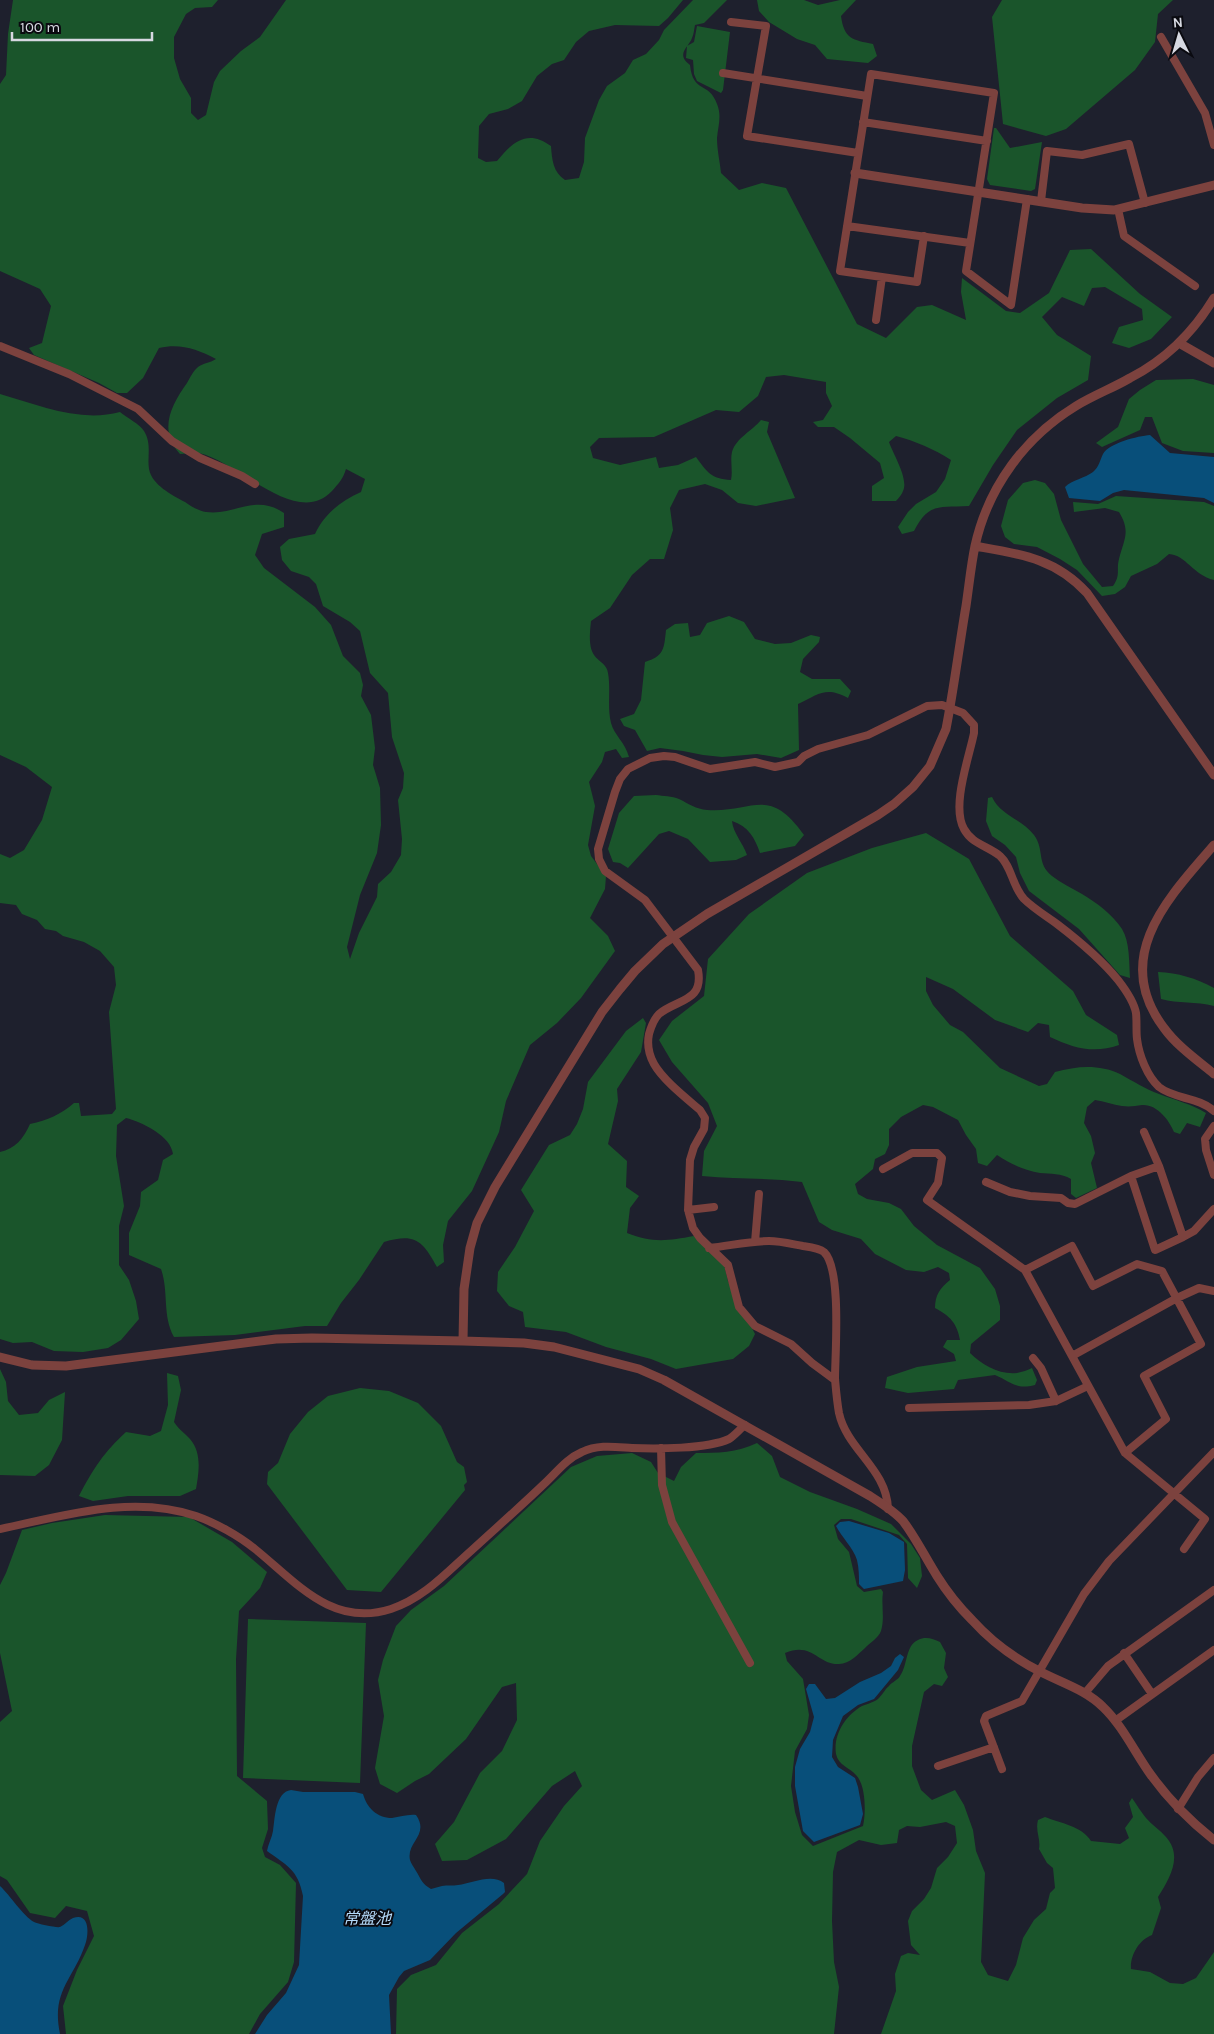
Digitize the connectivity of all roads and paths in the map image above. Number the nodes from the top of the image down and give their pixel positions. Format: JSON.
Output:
{"nodes":[{"id":1,"x":731,"y":22,"type":"dead end"},
{"id":2,"x":1161,"y":36,"type":"dead end"},
{"id":3,"x":723,"y":74,"type":"dead end"},
{"id":4,"x":757,"y":79,"type":"junction"},
{"id":5,"x":867,"y":96,"type":"junction"},
{"id":6,"x":863,"y":122,"type":"junction"},
{"id":7,"x":987,"y":141,"type":"junction"},
{"id":8,"x":1214,"y":145,"type":"edge"},
{"id":9,"x":858,"y":153,"type":"junction"},
{"id":10,"x":855,"y":173,"type":"junction"},
{"id":11,"x":1214,"y":185,"type":"edge"},
{"id":12,"x":979,"y":192,"type":"junction"},
{"id":13,"x":1027,"y":199,"type":"junction"},
{"id":14,"x":1040,"y":201,"type":"junction"},
{"id":15,"x":1145,"y":203,"type":"junction"},
{"id":16,"x":1118,"y":209,"type":"junction"},
{"id":17,"x":847,"y":226,"type":"junction"},
{"id":18,"x":924,"y":236,"type":"junction"},
{"id":19,"x":970,"y":243,"type":"junction"},
{"id":20,"x":882,"y":277,"type":"junction"},
{"id":21,"x":1195,"y":286,"type":"dead end"},
{"id":22,"x":1214,"y":298,"type":"edge"},
{"id":23,"x":876,"y":320,"type":"dead end"},
{"id":24,"x":1179,"y":343,"type":"junction"},
{"id":25,"x":0,"y":346,"type":"edge"},
{"id":26,"x":1214,"y":364,"type":"edge"},
{"id":27,"x":255,"y":484,"type":"dead end"},
{"id":28,"x":975,"y":546,"type":"junction"},
{"id":29,"x":950,"y":707,"type":"junction"},
{"id":30,"x":1214,"y":774,"type":"edge"},
{"id":31,"x":1214,"y":845,"type":"edge"},
{"id":32,"x":1214,"y":1074,"type":"edge"},
{"id":33,"x":1214,"y":1111,"type":"edge"},
{"id":34,"x":1214,"y":1126,"type":"edge"},
{"id":35,"x":1144,"y":1132,"type":"dead end"},
{"id":36,"x":1158,"y":1166,"type":"junction"},
{"id":37,"x":883,"y":1169,"type":"dead end"},
{"id":38,"x":1214,"y":1175,"type":"edge"},
{"id":39,"x":1131,"y":1176,"type":"junction"},
{"id":40,"x":986,"y":1182,"type":"dead end"},
{"id":41,"x":759,"y":1194,"type":"dead end"},
{"id":42,"x":714,"y":1207,"type":"dead end"},
{"id":43,"x":1214,"y":1209,"type":"edge"},
{"id":44,"x":688,"y":1210,"type":"junction"},
{"id":45,"x":1183,"y":1237,"type":"junction"},
{"id":46,"x":755,"y":1242,"type":"junction"},
{"id":47,"x":709,"y":1248,"type":"junction"},
{"id":48,"x":1025,"y":1270,"type":"junction"},
{"id":49,"x":1214,"y":1291,"type":"edge"},
{"id":50,"x":1177,"y":1298,"type":"junction"},
{"id":51,"x":463,"y":1341,"type":"junction"},
{"id":52,"x":1072,"y":1356,"type":"junction"},
{"id":53,"x":0,"y":1357,"type":"edge"},
{"id":54,"x":1032,"y":1358,"type":"dead end"},
{"id":55,"x":835,"y":1380,"type":"junction"},
{"id":56,"x":1088,"y":1386,"type":"junction"},
{"id":57,"x":1056,"y":1401,"type":"junction"},
{"id":58,"x":909,"y":1408,"type":"dead end"},
{"id":59,"x":745,"y":1425,"type":"junction"},
{"id":60,"x":661,"y":1448,"type":"junction"},
{"id":61,"x":1214,"y":1452,"type":"edge"},
{"id":62,"x":1125,"y":1453,"type":"junction"},
{"id":63,"x":1173,"y":1494,"type":"junction"},
{"id":64,"x":888,"y":1509,"type":"junction"},
{"id":65,"x":0,"y":1528,"type":"edge"},
{"id":66,"x":1184,"y":1549,"type":"dead end"},
{"id":67,"x":1214,"y":1590,"type":"edge"},
{"id":68,"x":1214,"y":1650,"type":"edge"},
{"id":69,"x":1124,"y":1653,"type":"junction"},
{"id":70,"x":750,"y":1662,"type":"dead end"},
{"id":71,"x":1039,"y":1671,"type":"junction"},
{"id":72,"x":1085,"y":1693,"type":"junction"},
{"id":73,"x":1152,"y":1694,"type":"junction"},
{"id":74,"x":1115,"y":1721,"type":"junction"},
{"id":75,"x":994,"y":1747,"type":"junction"},
{"id":76,"x":1214,"y":1758,"type":"edge"},
{"id":77,"x":938,"y":1766,"type":"dead end"},
{"id":78,"x":1002,"y":1769,"type":"dead end"},
{"id":79,"x":1178,"y":1808,"type":"junction"},
{"id":80,"x":1214,"y":1840,"type":"edge"}],
"edges":[{"from":1,"to":4,"type":"street"},
{"from":2,"to":8,"type":"street"},
{"from":3,"to":4,"type":"street"},
{"from":4,"to":5,"type":"street"},
{"from":4,"to":9,"type":"street"},
{"from":5,"to":6,"type":"street"},
{"from":5,"to":7,"type":"street"},
{"from":6,"to":7,"type":"street"},
{"from":6,"to":9,"type":"street"},
{"from":7,"to":12,"type":"street"},
{"from":9,"to":10,"type":"street"},
{"from":10,"to":12,"type":"street"},
{"from":10,"to":17,"type":"street"},
{"from":11,"to":15,"type":"street"},
{"from":12,"to":13,"type":"street"},
{"from":12,"to":19,"type":"street"},
{"from":13,"to":14,"type":"street"},
{"from":13,"to":19,"type":"street"},
{"from":14,"to":15,"type":"street"},
{"from":14,"to":16,"type":"street"},
{"from":15,"to":16,"type":"street"},
{"from":16,"to":21,"type":"street"},
{"from":17,"to":18,"type":"street"},
{"from":17,"to":20,"type":"street"},
{"from":18,"to":19,"type":"street"},
{"from":18,"to":20,"type":"street"},
{"from":20,"to":23,"type":"street"},
{"from":22,"to":24,"type":"street"},
{"from":24,"to":26,"type":"street"},
{"from":24,"to":28,"type":"street"},
{"from":25,"to":27,"type":"street"},
{"from":28,"to":29,"type":"street"},
{"from":28,"to":30,"type":"street"},
{"from":29,"to":33,"type":"street"},
{"from":29,"to":44,"type":"street"},
{"from":29,"to":51,"type":"street"},
{"from":31,"to":32,"type":"street"},
{"from":34,"to":38,"type":"street"},
{"from":35,"to":36,"type":"street"},
{"from":36,"to":39,"type":"street"},
{"from":36,"to":45,"type":"street"},
{"from":37,"to":48,"type":"street"},
{"from":39,"to":40,"type":"street"},
{"from":39,"to":45,"type":"street"},
{"from":41,"to":46,"type":"street"},
{"from":42,"to":44,"type":"street"},
{"from":43,"to":45,"type":"street"},
{"from":44,"to":47,"type":"street"},
{"from":46,"to":47,"type":"street"},
{"from":46,"to":55,"type":"street"},
{"from":47,"to":55,"type":"street"},
{"from":48,"to":50,"type":"street"},
{"from":48,"to":52,"type":"street"},
{"from":49,"to":50,"type":"street"},
{"from":50,"to":52,"type":"street"},
{"from":50,"to":62,"type":"street"},
{"from":51,"to":53,"type":"street"},
{"from":51,"to":59,"type":"street"},
{"from":52,"to":56,"type":"street"},
{"from":54,"to":57,"type":"street"},
{"from":55,"to":64,"type":"street"},
{"from":56,"to":57,"type":"street"},
{"from":56,"to":62,"type":"street"},
{"from":57,"to":58,"type":"street"},
{"from":59,"to":60,"type":"street"},
{"from":59,"to":64,"type":"street"},
{"from":60,"to":65,"type":"street"},
{"from":60,"to":70,"type":"street"},
{"from":61,"to":63,"type":"street"},
{"from":62,"to":63,"type":"street"},
{"from":63,"to":66,"type":"street"},
{"from":63,"to":71,"type":"street"},
{"from":64,"to":71,"type":"street"},
{"from":67,"to":69,"type":"street"},
{"from":68,"to":73,"type":"street"},
{"from":69,"to":72,"type":"street"},
{"from":69,"to":73,"type":"street"},
{"from":71,"to":72,"type":"street"},
{"from":71,"to":75,"type":"street"},
{"from":72,"to":74,"type":"street"},
{"from":73,"to":74,"type":"street"},
{"from":74,"to":79,"type":"street"},
{"from":75,"to":77,"type":"street"},
{"from":75,"to":78,"type":"street"},
{"from":76,"to":79,"type":"street"},
{"from":79,"to":80,"type":"street"}]}
